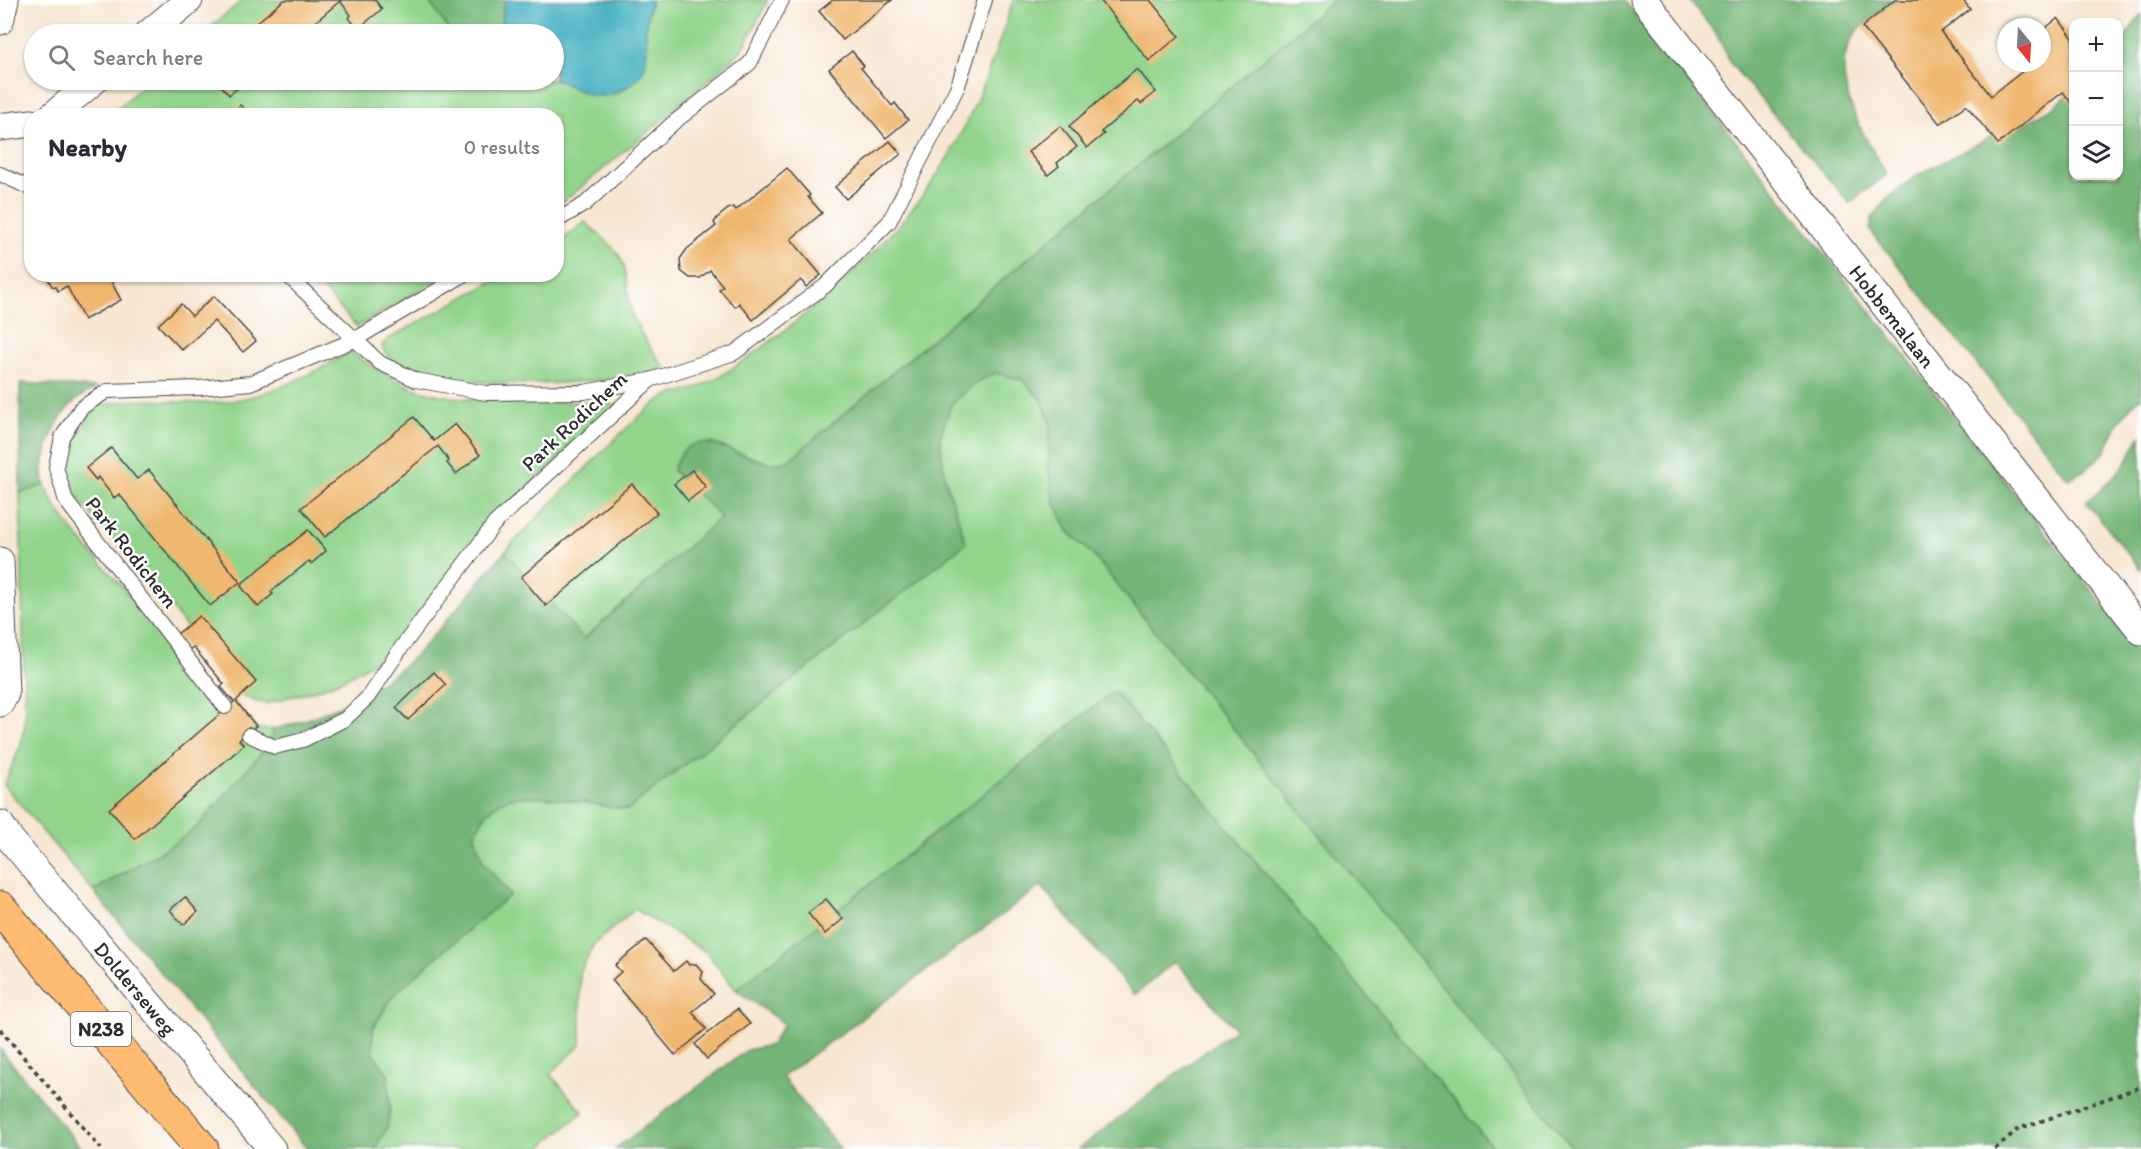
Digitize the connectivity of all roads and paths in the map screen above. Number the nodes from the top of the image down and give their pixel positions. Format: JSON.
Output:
{"nodes":[{"id":1,"x":5,"y":0,"type":"edge"},
{"id":2,"x":189,"y":0,"type":"edge"},
{"id":3,"x":782,"y":0,"type":"edge"},
{"id":4,"x":985,"y":0,"type":"edge"},
{"id":5,"x":1644,"y":0,"type":"edge"},
{"id":6,"x":0,"y":21,"type":"edge"},
{"id":7,"x":160,"y":24,"type":"edge"},
{"id":8,"x":83,"y":90,"type":"edge"},
{"id":9,"x":62,"y":108,"type":"edge"},
{"id":10,"x":24,"y":124,"type":"edge"},
{"id":11,"x":0,"y":127,"type":"edge"},
{"id":12,"x":0,"y":174,"type":"edge"},
{"id":13,"x":24,"y":185,"type":"edge"},
{"id":14,"x":564,"y":216,"type":"edge"},
{"id":15,"x":294,"y":282,"type":"edge"},
{"id":16,"x":451,"y":282,"type":"edge"},
{"id":17,"x":354,"y":339,"type":"junction"},
{"id":18,"x":650,"y":380,"type":"junction"},
{"id":19,"x":0,"y":561,"type":"edge"},
{"id":20,"x":2141,"y":631,"type":"edge"},
{"id":21,"x":0,"y":702,"type":"edge"},
{"id":22,"x":225,"y":707,"type":"dead end"},
{"id":23,"x":249,"y":735,"type":"dead end"},
{"id":24,"x":0,"y":824,"type":"edge"},
{"id":25,"x":0,"y":908,"type":"edge"},
{"id":26,"x":0,"y":1029,"type":"edge"},
{"id":27,"x":2141,"y":1087,"type":"edge"},
{"id":28,"x":101,"y":1149,"type":"edge"},
{"id":29,"x":202,"y":1149,"type":"edge"},
{"id":30,"x":272,"y":1149,"type":"edge"},
{"id":31,"x":1995,"y":1149,"type":"edge"}],
"edges":[{"from":1,"to":6,"type":"street"},
{"from":2,"to":7,"type":"street"},
{"from":3,"to":14,"type":"lane"},
{"from":4,"to":18,"type":"lane","name":"Park Rodichem"},
{"from":5,"to":20,"type":"street","name":"Hobbemalaan"},
{"from":8,"to":9,"type":"street"},
{"from":10,"to":11,"type":"street"},
{"from":12,"to":13,"type":"lane"},
{"from":15,"to":17,"type":"lane","name":"Park Rodichem"},
{"from":16,"to":17,"type":"lane","name":"Park Rodichem"},
{"from":17,"to":18,"type":"lane","name":"Park Rodichem"},
{"from":17,"to":22,"type":"lane","name":"Park Rodichem"},
{"from":18,"to":23,"type":"lane","name":"Park Rodichem"},
{"from":19,"to":21,"type":"street"},
{"from":24,"to":30,"type":"street","name":"Dolderseweg"},
{"from":25,"to":29,"type":"main road","number":"N238"},
{"from":26,"to":28,"type":"path"},
{"from":27,"to":31,"type":"path"}]}
